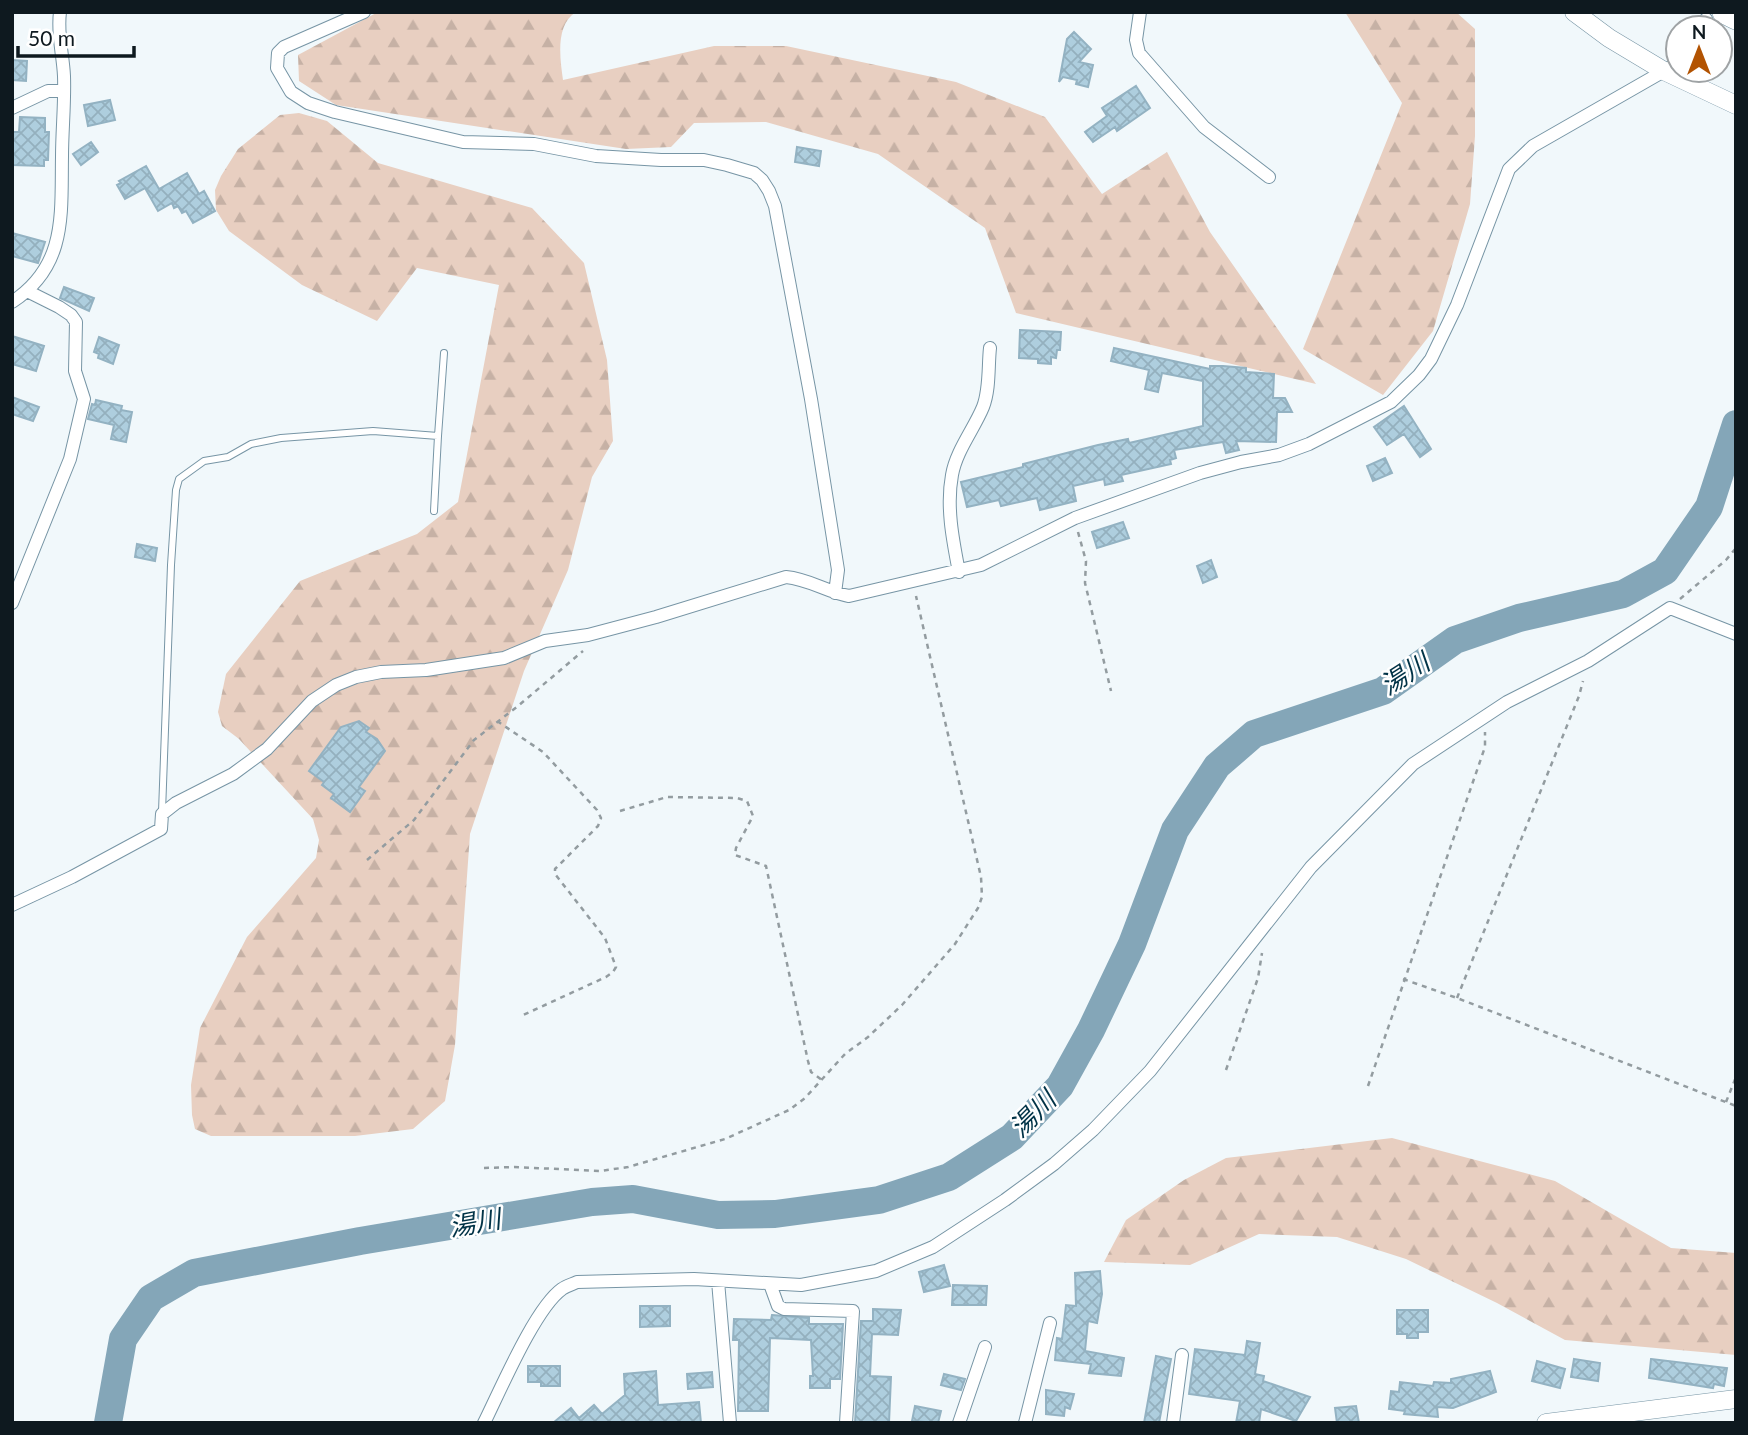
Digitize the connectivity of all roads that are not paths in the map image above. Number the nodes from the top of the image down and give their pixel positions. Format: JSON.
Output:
{"nodes":[{"id":1,"x":60,"y":12,"type":"edge"},
{"id":2,"x":363,"y":12,"type":"edge"},
{"id":3,"x":1140,"y":12,"type":"edge"},
{"id":4,"x":1574,"y":12,"type":"edge"},
{"id":5,"x":1664,"y":64,"type":"edge"},
{"id":6,"x":1664,"y":71,"type":"edge"},
{"id":7,"x":1700,"y":84,"type":"edge"},
{"id":8,"x":64,"y":91,"type":"junction"},
{"id":9,"x":1730,"y":102,"type":"edge"},
{"id":10,"x":12,"y":108,"type":"edge"},
{"id":11,"x":1269,"y":177,"type":"dead end"},
{"id":12,"x":27,"y":291,"type":"junction"},
{"id":13,"x":12,"y":302,"type":"edge"},
{"id":14,"x":990,"y":348,"type":"dead end"},
{"id":15,"x":444,"y":353,"type":"dead end"},
{"id":16,"x":438,"y":436,"type":"junction"},
{"id":17,"x":434,"y":511,"type":"dead end"},
{"id":18,"x":959,"y":572,"type":"junction"},
{"id":19,"x":835,"y":593,"type":"junction"},
{"id":20,"x":12,"y":603,"type":"edge"},
{"id":21,"x":1736,"y":634,"type":"edge"},
{"id":22,"x":162,"y":814,"type":"junction"},
{"id":23,"x":12,"y":905,"type":"edge"},
{"id":24,"x":718,"y":1280,"type":"junction"},
{"id":25,"x":770,"y":1284,"type":"junction"},
{"id":26,"x":1050,"y":1323,"type":"dead end"},
{"id":27,"x":985,"y":1347,"type":"dead end"},
{"id":28,"x":1182,"y":1355,"type":"dead end"},
{"id":29,"x":1736,"y":1399,"type":"edge"},
{"id":30,"x":484,"y":1423,"type":"edge"},
{"id":31,"x":730,"y":1423,"type":"edge"},
{"id":32,"x":846,"y":1423,"type":"edge"},
{"id":33,"x":959,"y":1423,"type":"edge"},
{"id":34,"x":1025,"y":1423,"type":"edge"},
{"id":35,"x":1172,"y":1423,"type":"edge"},
{"id":36,"x":1546,"y":1423,"type":"edge"}],
"edges":[{"from":1,"to":8,"type":"street"},
{"from":2,"to":19,"type":"street"},
{"from":3,"to":11,"type":"street"},
{"from":4,"to":5,"type":"main road"},
{"from":6,"to":18,"type":"street"},
{"from":7,"to":9,"type":"main road"},
{"from":8,"to":10,"type":"street"},
{"from":8,"to":12,"type":"street"},
{"from":12,"to":13,"type":"street"},
{"from":12,"to":20,"type":"street"},
{"from":14,"to":18,"type":"street"},
{"from":15,"to":16,"type":"lane"},
{"from":16,"to":17,"type":"lane"},
{"from":16,"to":22,"type":"lane"},
{"from":18,"to":19,"type":"street"},
{"from":19,"to":22,"type":"street"},
{"from":21,"to":25,"type":"street"},
{"from":22,"to":23,"type":"street"},
{"from":24,"to":25,"type":"street"},
{"from":24,"to":30,"type":"street"},
{"from":24,"to":31,"type":"street"},
{"from":25,"to":32,"type":"street"},
{"from":26,"to":34,"type":"street"},
{"from":27,"to":33,"type":"street"},
{"from":28,"to":35,"type":"street"},
{"from":29,"to":36,"type":"main road"}]}
